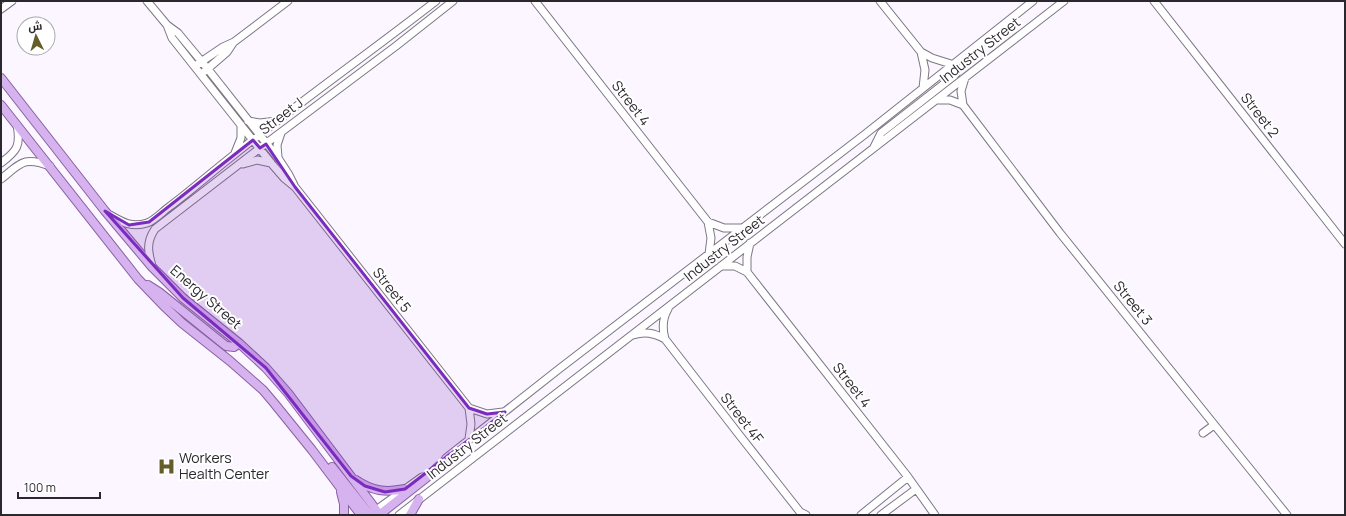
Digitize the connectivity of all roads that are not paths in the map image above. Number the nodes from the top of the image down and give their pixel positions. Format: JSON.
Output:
{"nodes":[{"id":1,"x":12,"y":1,"type":"edge"},
{"id":2,"x":147,"y":1,"type":"edge"},
{"id":3,"x":288,"y":1,"type":"edge"},
{"id":4,"x":436,"y":1,"type":"edge"},
{"id":5,"x":453,"y":1,"type":"edge"},
{"id":6,"x":535,"y":1,"type":"edge"},
{"id":7,"x":880,"y":1,"type":"edge"},
{"id":8,"x":1033,"y":1,"type":"edge"},
{"id":9,"x":1064,"y":1,"type":"edge"},
{"id":10,"x":1154,"y":1,"type":"edge"},
{"id":11,"x":1,"y":9,"type":"edge"},
{"id":12,"x":167,"y":25,"type":"junction"},
{"id":13,"x":389,"y":37,"type":"junction"},
{"id":14,"x":234,"y":42,"type":"junction"},
{"id":15,"x":396,"y":46,"type":"junction"},
{"id":16,"x":192,"y":50,"type":"junction"},
{"id":17,"x":216,"y":52,"type":"junction"},
{"id":18,"x":921,"y":52,"type":"junction"},
{"id":19,"x":217,"y":60,"type":"junction"},
{"id":20,"x":202,"y":62,"type":"junction"},
{"id":21,"x":951,"y":64,"type":"junction"},
{"id":22,"x":195,"y":67,"type":"junction"},
{"id":23,"x":208,"y":68,"type":"junction"},
{"id":24,"x":200,"y":74,"type":"junction"},
{"id":25,"x":1,"y":78,"type":"edge"},
{"id":26,"x":965,"y":78,"type":"junction"},
{"id":27,"x":219,"y":83,"type":"junction"},
{"id":28,"x":327,"y":83,"type":"junction"},
{"id":29,"x":1,"y":86,"type":"edge"},
{"id":30,"x":923,"y":88,"type":"junction"},
{"id":31,"x":334,"y":93,"type":"junction"},
{"id":32,"x":936,"y":100,"type":"junction"},
{"id":33,"x":1,"y":105,"type":"edge"},
{"id":34,"x":962,"y":105,"type":"junction"},
{"id":35,"x":26,"y":112,"type":"junction"},
{"id":36,"x":248,"y":121,"type":"junction"},
{"id":37,"x":277,"y":121,"type":"junction"},
{"id":38,"x":241,"y":124,"type":"junction"},
{"id":39,"x":17,"y":125,"type":"junction"},
{"id":40,"x":281,"y":133,"type":"junction"},
{"id":41,"x":256,"y":138,"type":"junction"},
{"id":42,"x":266,"y":144,"type":"junction"},
{"id":43,"x":260,"y":148,"type":"junction"},
{"id":44,"x":873,"y":149,"type":"junction"},
{"id":45,"x":235,"y":154,"type":"junction"},
{"id":46,"x":278,"y":158,"type":"junction"},
{"id":47,"x":1,"y":163,"type":"edge"},
{"id":48,"x":271,"y":163,"type":"junction"},
{"id":49,"x":239,"y":165,"type":"junction"},
{"id":50,"x":50,"y":166,"type":"junction"},
{"id":51,"x":1,"y":179,"type":"edge"},
{"id":52,"x":294,"y":187,"type":"junction"},
{"id":53,"x":192,"y":190,"type":"junction"},
{"id":54,"x":199,"y":197,"type":"junction"},
{"id":55,"x":105,"y":211,"type":"junction"},
{"id":56,"x":708,"y":222,"type":"junction"},
{"id":57,"x":742,"y":228,"type":"junction"},
{"id":58,"x":750,"y":244,"type":"junction"},
{"id":59,"x":1345,"y":244,"type":"edge"},
{"id":60,"x":709,"y":254,"type":"junction"},
{"id":61,"x":721,"y":266,"type":"junction"},
{"id":62,"x":152,"y":267,"type":"junction"},
{"id":63,"x":747,"y":272,"type":"junction"},
{"id":64,"x":138,"y":279,"type":"junction"},
{"id":65,"x":670,"y":306,"type":"junction"},
{"id":66,"x":630,"y":336,"type":"junction"},
{"id":67,"x":665,"y":339,"type":"junction"},
{"id":68,"x":239,"y":343,"type":"junction"},
{"id":69,"x":469,"y":408,"type":"junction"},
{"id":70,"x":505,"y":412,"type":"junction"},
{"id":71,"x":1214,"y":425,"type":"junction"},
{"id":72,"x":1203,"y":433,"type":"dead end"},
{"id":73,"x":469,"y":439,"type":"junction"},
{"id":74,"x":312,"y":450,"type":"junction"},
{"id":75,"x":450,"y":456,"type":"junction"},
{"id":76,"x":350,"y":476,"type":"junction"},
{"id":77,"x":908,"y":477,"type":"junction"},
{"id":78,"x":337,"y":484,"type":"junction"},
{"id":79,"x":916,"y":488,"type":"junction"},
{"id":80,"x":405,"y":489,"type":"junction"},
{"id":81,"x":420,"y":499,"type":"junction"},
{"id":82,"x":375,"y":514,"type":"edge"},
{"id":83,"x":802,"y":514,"type":"edge"},
{"id":84,"x":344,"y":515,"type":"edge"},
{"id":85,"x":361,"y":515,"type":"edge"},
{"id":86,"x":399,"y":515,"type":"edge"},
{"id":87,"x":410,"y":515,"type":"edge"},
{"id":88,"x":861,"y":515,"type":"edge"},
{"id":89,"x":881,"y":515,"type":"edge"},
{"id":90,"x":935,"y":515,"type":"edge"},
{"id":91,"x":1287,"y":515,"type":"edge"}],
"edges":[{"from":1,"to":11,"type":"street"},
{"from":2,"to":12,"type":"street","name":"Street 5"},
{"from":3,"to":14,"type":"street"},
{"from":4,"to":13,"type":"street","name":"Street J"},
{"from":5,"to":15,"type":"street","name":"Street J"},
{"from":6,"to":56,"type":"street","name":"Street 4"},
{"from":7,"to":18,"type":"street"},
{"from":8,"to":21,"type":"street","name":"Industry Street"},
{"from":9,"to":26,"type":"street","name":"Industry Street"},
{"from":10,"to":59,"type":"street","name":"Street 2"},
{"from":12,"to":16,"type":"street","name":"Street 5"},
{"from":12,"to":22,"type":"street","name":"Street 5"},
{"from":13,"to":15,"type":"street"},
{"from":13,"to":28,"type":"street","name":"Street J"},
{"from":14,"to":17,"type":"street"},
{"from":14,"to":19,"type":"street"},
{"from":15,"to":31,"type":"street","name":"Street J"},
{"from":16,"to":17,"type":"street"},
{"from":16,"to":20,"type":"street","name":"Street 5"},
{"from":17,"to":20,"type":"street"},
{"from":18,"to":21,"type":"street"},
{"from":18,"to":30,"type":"street"},
{"from":19,"to":23,"type":"street"},
{"from":19,"to":27,"type":"street"},
{"from":20,"to":22,"type":"street"},
{"from":20,"to":23,"type":"street","name":"Street 5"},
{"from":21,"to":30,"type":"street","name":"Industry Street"},
{"from":21,"to":44,"type":"street"},
{"from":22,"to":24,"type":"street","name":"Street 5"},
{"from":23,"to":24,"type":"street"},
{"from":23,"to":27,"type":"street","name":"Street 5"},
{"from":24,"to":38,"type":"street","name":"Street 5"},
{"from":25,"to":35,"type":"main road","name":"Energy Street"},
{"from":26,"to":32,"type":"street","name":"Industry Street"},
{"from":26,"to":34,"type":"street"},
{"from":27,"to":36,"type":"street","name":"Street 5"},
{"from":28,"to":31,"type":"street"},
{"from":28,"to":37,"type":"street","name":"Street J"},
{"from":29,"to":35,"type":"main road"},
{"from":30,"to":57,"type":"street","name":"Industry Street"},
{"from":31,"to":40,"type":"street","name":"Street J"},
{"from":32,"to":34,"type":"street"},
{"from":32,"to":44,"type":"street","name":"Industry Street"},
{"from":33,"to":39,"type":"main road"},
{"from":34,"to":71,"type":"street","name":"Street 3"},
{"from":35,"to":55,"type":"main road","name":"Energy Street"},
{"from":36,"to":37,"type":"street"},
{"from":36,"to":41,"type":"street","name":"Street 5"},
{"from":37,"to":41,"type":"street","name":"Street J"},
{"from":38,"to":41,"type":"street","name":"Street 5"},
{"from":38,"to":45,"type":"street"},
{"from":39,"to":47,"type":"street"},
{"from":39,"to":50,"type":"main road"},
{"from":40,"to":42,"type":"street","name":"Street J"},
{"from":40,"to":46,"type":"street"},
{"from":41,"to":42,"type":"street","name":"Street 5"},
{"from":41,"to":43,"type":"street","name":"Street 5"},
{"from":41,"to":45,"type":"street","name":"Street J"},
{"from":42,"to":43,"type":"street","name":"Street J"},
{"from":42,"to":46,"type":"street","name":"Street 5"},
{"from":43,"to":48,"type":"street","name":"Street 5"},
{"from":43,"to":49,"type":"street","name":"Street J"},
{"from":44,"to":58,"type":"street","name":"Industry Street"},
{"from":45,"to":53,"type":"street","name":"Street J"},
{"from":46,"to":52,"type":"street","name":"Street 5"},
{"from":48,"to":49,"type":"street"},
{"from":48,"to":52,"type":"street","name":"Street 5"},
{"from":49,"to":54,"type":"street","name":"Street J"},
{"from":50,"to":51,"type":"street"},
{"from":50,"to":64,"type":"main road"},
{"from":52,"to":69,"type":"street","name":"Street 5"},
{"from":53,"to":54,"type":"street"},
{"from":53,"to":55,"type":"street","name":"Street J"},
{"from":54,"to":62,"type":"street","name":"Street J"},
{"from":55,"to":62,"type":"main road","name":"Energy Street"},
{"from":56,"to":57,"type":"street"},
{"from":56,"to":60,"type":"street"},
{"from":57,"to":60,"type":"street","name":"Industry Street"},
{"from":58,"to":61,"type":"street","name":"Industry Street"},
{"from":58,"to":63,"type":"street"},
{"from":60,"to":70,"type":"street","name":"Industry Street"},
{"from":61,"to":63,"type":"street"},
{"from":61,"to":65,"type":"street","name":"Industry Street"},
{"from":62,"to":68,"type":"main road","name":"Energy Street"},
{"from":63,"to":77,"type":"street","name":"Street 4"},
{"from":64,"to":68,"type":"main road"},
{"from":64,"to":74,"type":"main road"},
{"from":65,"to":66,"type":"street","name":"Industry Street"},
{"from":65,"to":67,"type":"street"},
{"from":66,"to":67,"type":"street"},
{"from":66,"to":81,"type":"street","name":"Industry Street"},
{"from":67,"to":83,"type":"street","name":"Street 4F"},
{"from":68,"to":76,"type":"main road","name":"Energy Street"},
{"from":69,"to":70,"type":"street"},
{"from":69,"to":73,"type":"street"},
{"from":70,"to":73,"type":"street","name":"Industry Street"},
{"from":71,"to":72,"type":"street"},
{"from":71,"to":91,"type":"street","name":"Street 3"},
{"from":73,"to":75,"type":"street","name":"Industry Street"},
{"from":74,"to":78,"type":"main road"},
{"from":74,"to":82,"type":"main road"},
{"from":75,"to":80,"type":"street","name":"Industry Street"},
{"from":75,"to":82,"type":"main road"},
{"from":76,"to":80,"type":"main road"},
{"from":76,"to":82,"type":"main road","name":"Energy Street"},
{"from":77,"to":79,"type":"street","name":"Street 4"},
{"from":77,"to":88,"type":"street"},
{"from":78,"to":84,"type":"main road"},
{"from":78,"to":85,"type":"main road"},
{"from":79,"to":89,"type":"street"},
{"from":79,"to":90,"type":"street","name":"Street 4"},
{"from":80,"to":82,"type":"street","name":"Industry Street"},
{"from":81,"to":86,"type":"street","name":"Industry Street"},
{"from":81,"to":87,"type":"main road"}]}
